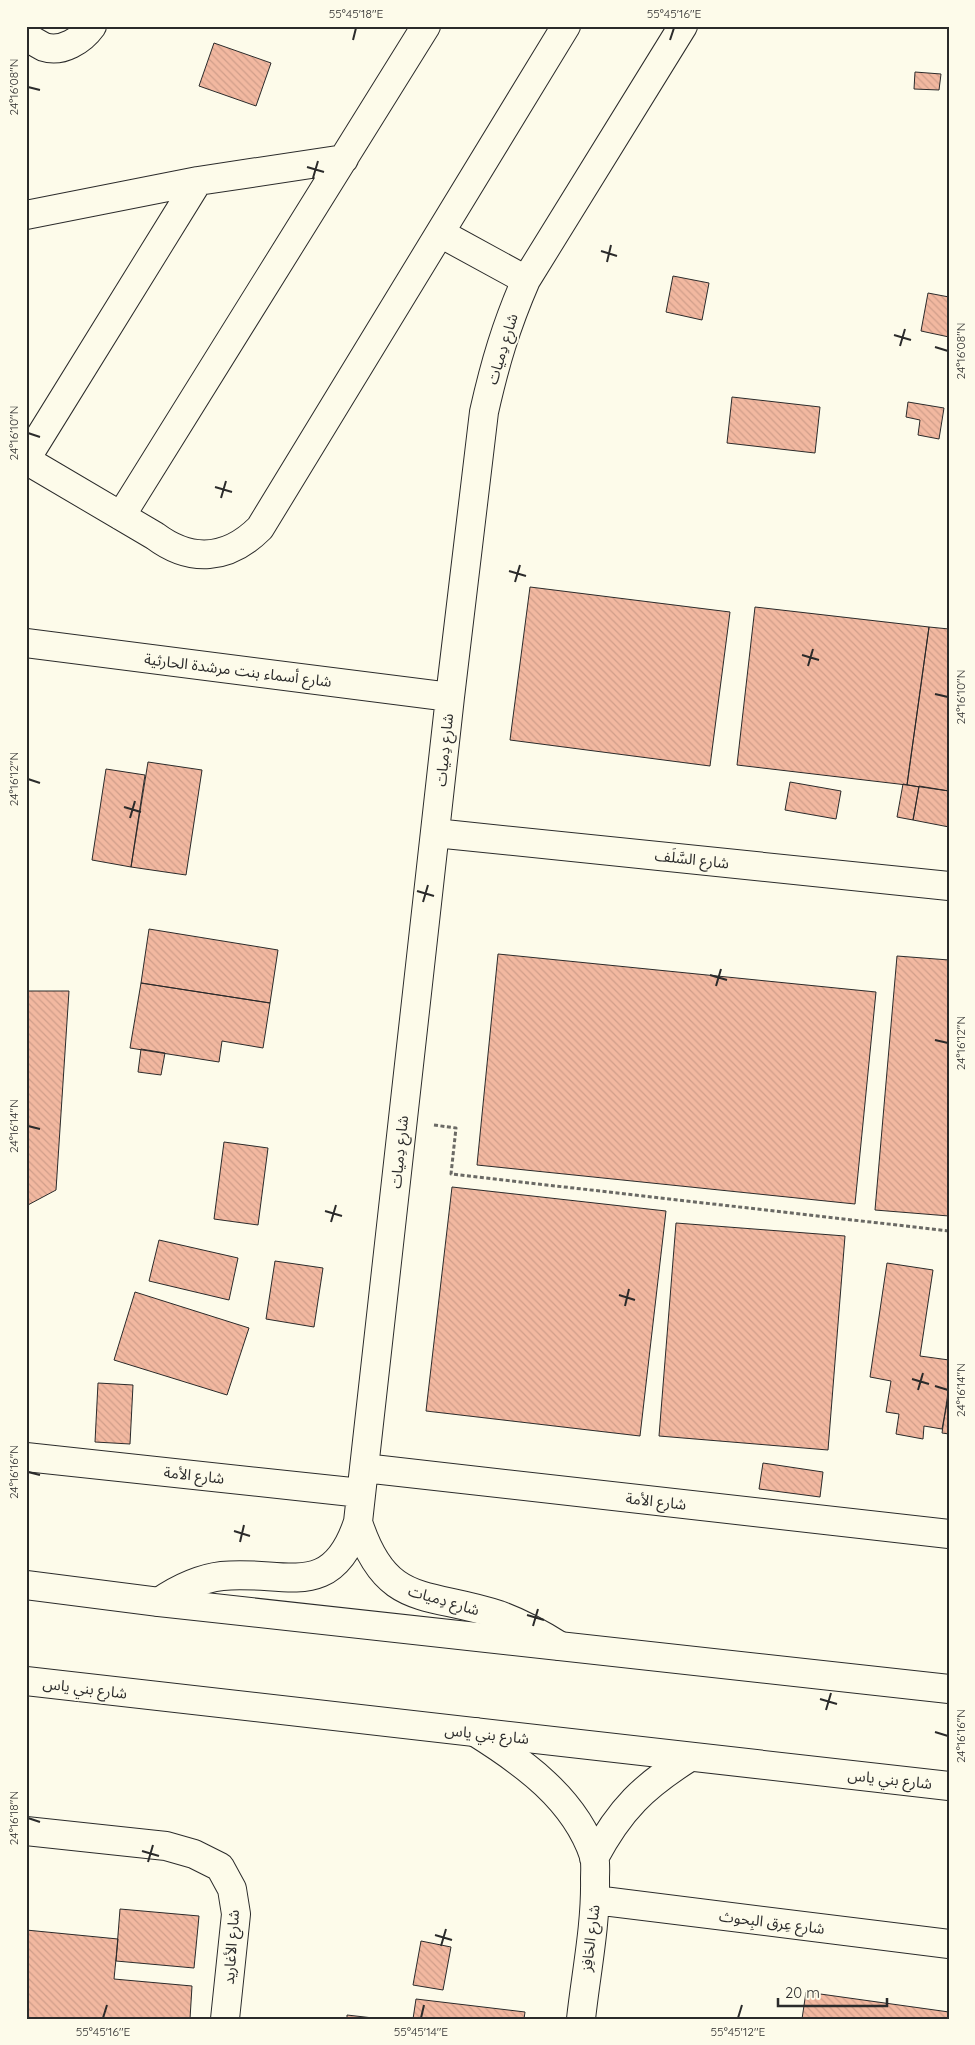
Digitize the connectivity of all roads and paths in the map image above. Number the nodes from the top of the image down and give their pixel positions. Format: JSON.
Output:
{"nodes":[{"id":1,"x":92,"y":26,"type":"edge"},
{"id":2,"x":426,"y":26,"type":"edge"},
{"id":3,"x":566,"y":26,"type":"edge"},
{"id":4,"x":683,"y":26,"type":"edge"},
{"id":5,"x":26,"y":37,"type":"edge"},
{"id":6,"x":344,"y":159,"type":"junction"},
{"id":7,"x":198,"y":181,"type":"junction"},
{"id":8,"x":26,"y":215,"type":"edge"},
{"id":9,"x":440,"y":233,"type":"junction"},
{"id":10,"x":526,"y":280,"type":"junction"},
{"id":11,"x":26,"y":459,"type":"edge"},
{"id":12,"x":121,"y":516,"type":"junction"},
{"id":13,"x":26,"y":643,"type":"edge"},
{"id":14,"x":450,"y":697,"type":"junction"},
{"id":15,"x":435,"y":833,"type":"junction"},
{"id":16,"x":949,"y":886,"type":"edge"},
{"id":17,"x":402,"y":1122,"type":"junction"},
{"id":18,"x":949,"y":1231,"type":"edge"},
{"id":19,"x":26,"y":1457,"type":"edge"},
{"id":20,"x":363,"y":1480,"type":"junction"},
{"id":21,"x":358,"y":1522,"type":"junction"},
{"id":22,"x":949,"y":1534,"type":"edge"},
{"id":23,"x":26,"y":1585,"type":"edge"},
{"id":24,"x":159,"y":1602,"type":"junction"},
{"id":25,"x":560,"y":1646,"type":"junction"},
{"id":26,"x":26,"y":1681,"type":"edge"},
{"id":27,"x":949,"y":1689,"type":"edge"},
{"id":28,"x":475,"y":1732,"type":"junction"},
{"id":29,"x":690,"y":1756,"type":"junction"},
{"id":30,"x":949,"y":1786,"type":"edge"},
{"id":31,"x":26,"y":1831,"type":"edge"},
{"id":32,"x":594,"y":1858,"type":"junction"},
{"id":33,"x":595,"y":1900,"type":"junction"},
{"id":34,"x":949,"y":1944,"type":"edge"},
{"id":35,"x":225,"y":2019,"type":"edge"},
{"id":36,"x":581,"y":2019,"type":"edge"}],
"edges":[{"from":1,"to":5,"type":"street"},
{"from":2,"to":6,"type":"street"},
{"from":3,"to":9,"type":"street"},
{"from":4,"to":10,"type":"street","name":"شارع دِميات"},
{"from":6,"to":7,"type":"street"},
{"from":6,"to":12,"type":"street"},
{"from":7,"to":8,"type":"street"},
{"from":7,"to":11,"type":"street"},
{"from":9,"to":10,"type":"street"},
{"from":9,"to":12,"type":"street"},
{"from":10,"to":14,"type":"street","name":"شارع دِميات"},
{"from":11,"to":12,"type":"street"},
{"from":13,"to":14,"type":"street","name":"شارع أسماء بنت مرشدة الحارثية"},
{"from":14,"to":15,"type":"street","name":"شارع دِميات"},
{"from":15,"to":16,"type":"street","name":"شارع السَّلَف"},
{"from":15,"to":17,"type":"street","name":"شارع دِميات"},
{"from":17,"to":18,"type":"path"},
{"from":17,"to":20,"type":"street","name":"شارع دِميات"},
{"from":19,"to":20,"type":"street","name":"شارع الأمة"},
{"from":20,"to":21,"type":"street","name":"شارع دِميات"},
{"from":20,"to":22,"type":"street","name":"شارع الأمة"},
{"from":21,"to":24,"type":"street","name":"شارع دِميات"},
{"from":21,"to":25,"type":"street","name":"شارع دِميات"},
{"from":23,"to":24,"type":"street"},
{"from":24,"to":25,"type":"street"},
{"from":25,"to":27,"type":"street"},
{"from":26,"to":28,"type":"street","name":"شارع بني ياس"},
{"from":28,"to":29,"type":"street","name":"شارع بني ياس"},
{"from":28,"to":32,"type":"street","name":"شارع الحَافِز"},
{"from":29,"to":30,"type":"street","name":"شارع بني ياس"},
{"from":29,"to":32,"type":"street","name":"شارع الحَافِز"},
{"from":31,"to":35,"type":"street","name":"شارع الأغاريد"},
{"from":32,"to":33,"type":"street","name":"شارع الحَافِز"},
{"from":33,"to":34,"type":"street","name":"شارع عِرق البِحوث"},
{"from":33,"to":36,"type":"street","name":"شارع الحَافِز"}]}
